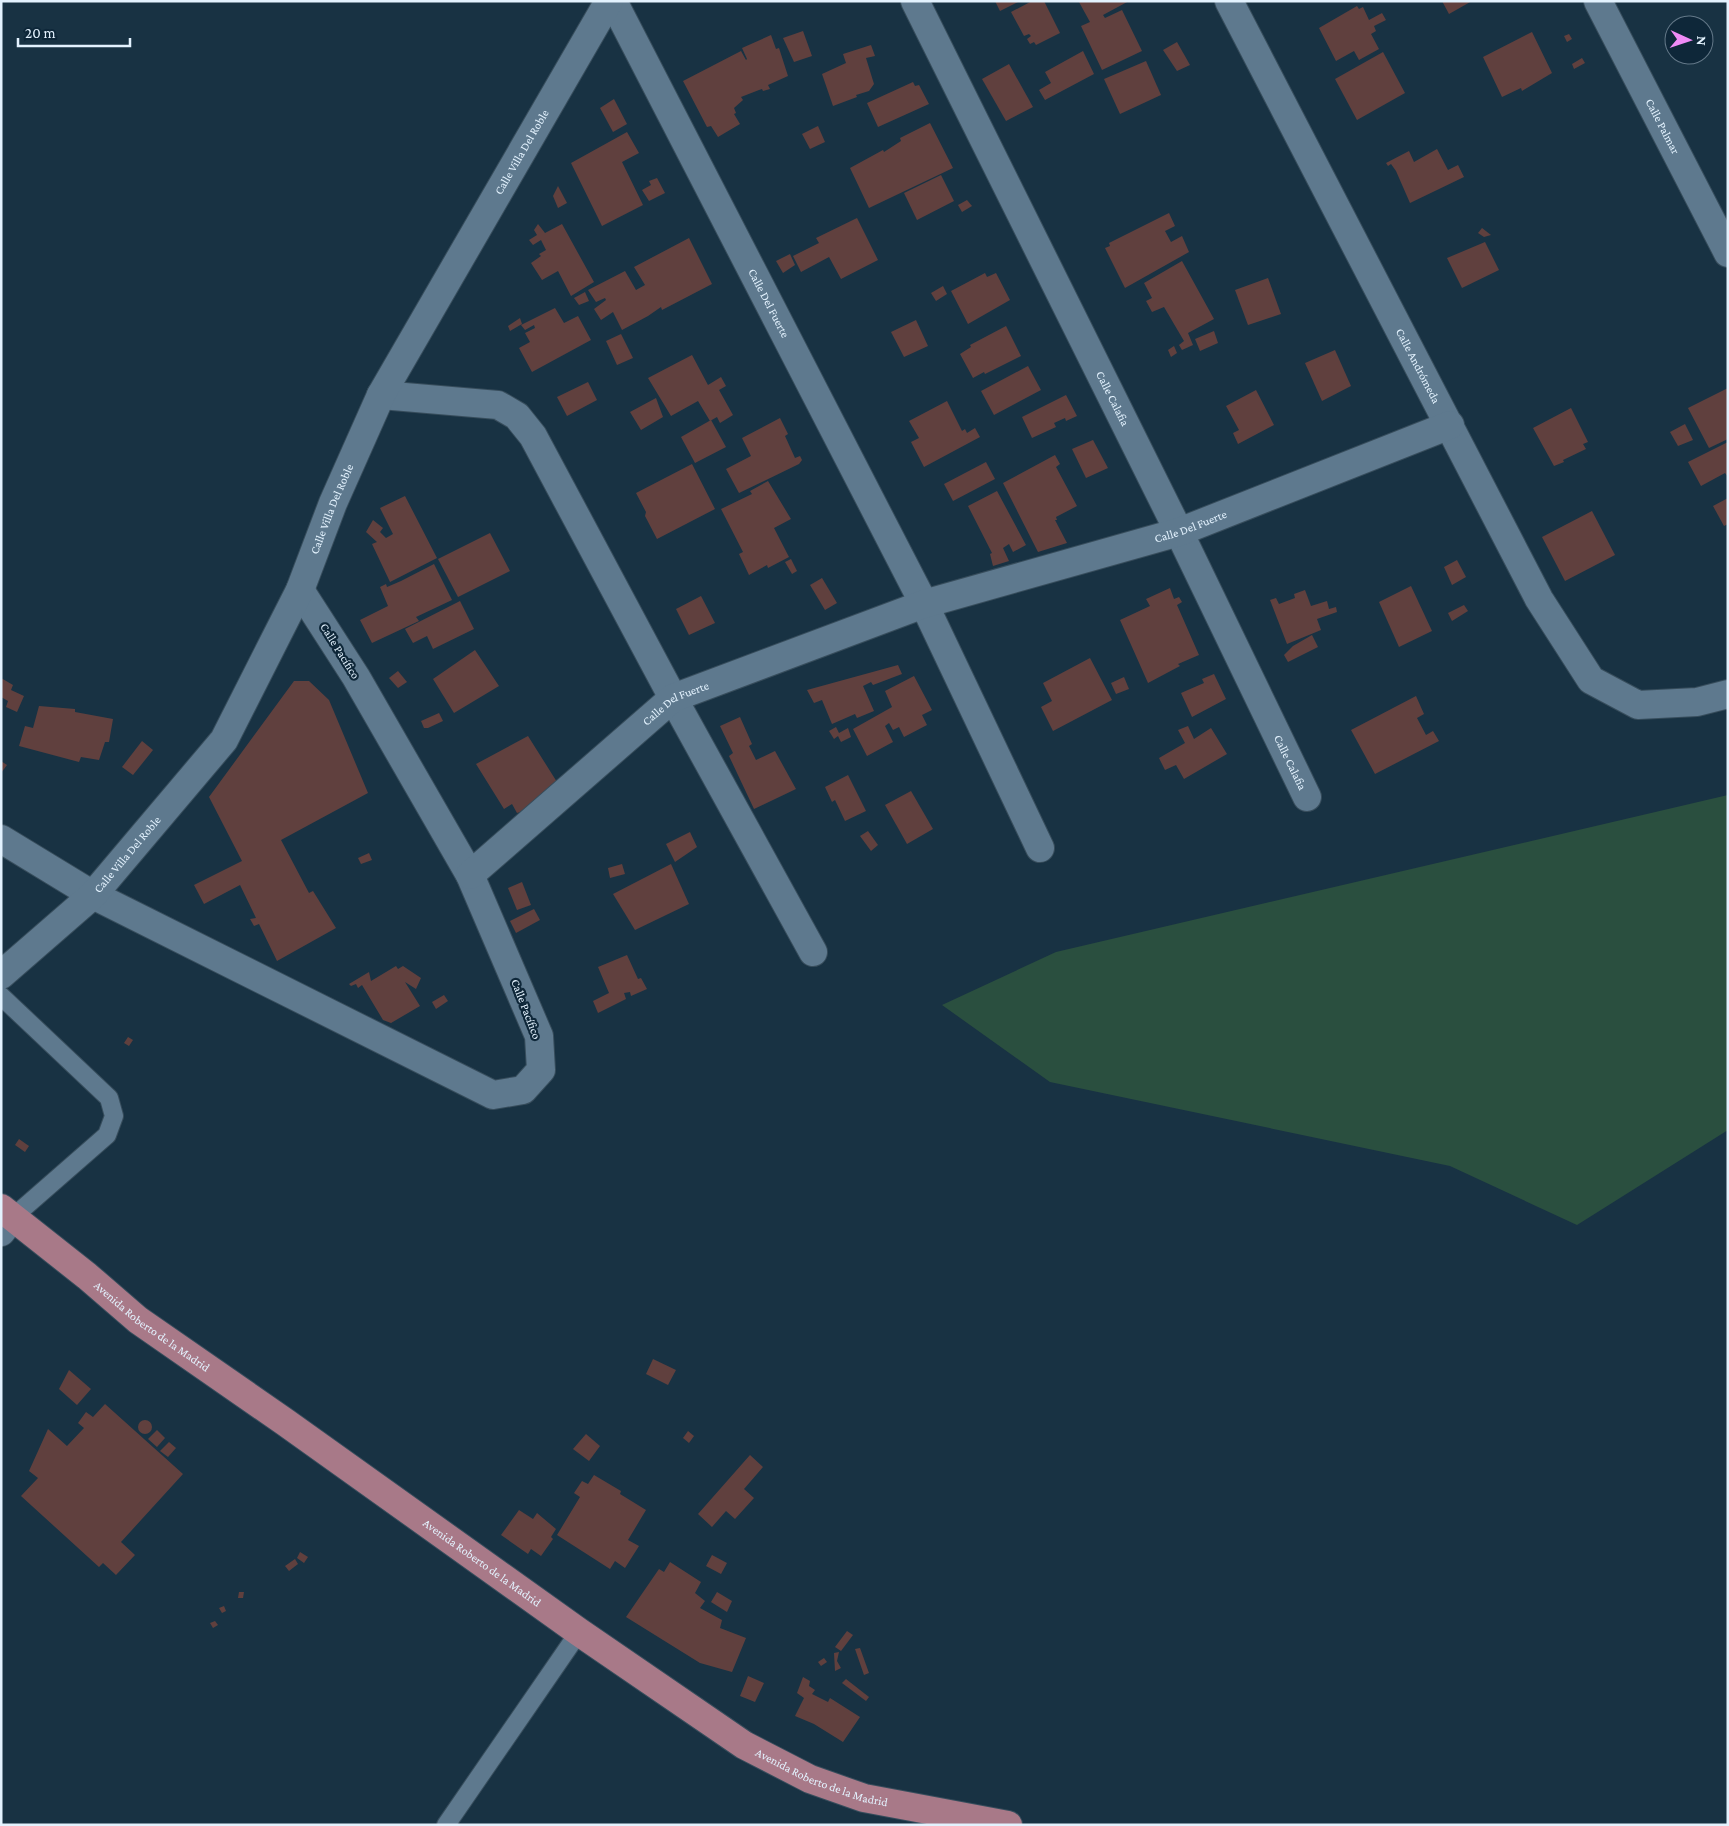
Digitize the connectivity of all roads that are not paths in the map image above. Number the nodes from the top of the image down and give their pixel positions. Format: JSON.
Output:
{"nodes":[{"id":1,"x":609,"y":1,"type":"edge"},
{"id":2,"x":613,"y":1,"type":"edge"},
{"id":3,"x":914,"y":1,"type":"edge"},
{"id":4,"x":1229,"y":1,"type":"edge"},
{"id":5,"x":1598,"y":1,"type":"edge"},
{"id":6,"x":1728,"y":253,"type":"edge"},
{"id":7,"x":382,"y":394,"type":"junction"},
{"id":8,"x":1450,"y":425,"type":"junction"},
{"id":9,"x":1178,"y":532,"type":"junction"},
{"id":10,"x":300,"y":590,"type":"junction"},
{"id":11,"x":924,"y":604,"type":"junction"},
{"id":12,"x":1728,"y":694,"type":"edge"},
{"id":13,"x":673,"y":698,"type":"junction"},
{"id":14,"x":1307,"y":797,"type":"dead end"},
{"id":15,"x":1,"y":839,"type":"edge"},
{"id":16,"x":1040,"y":848,"type":"dead end"},
{"id":17,"x":470,"y":875,"type":"junction"},
{"id":18,"x":93,"y":895,"type":"junction"},
{"id":19,"x":813,"y":952,"type":"dead end"},
{"id":20,"x":1,"y":975,"type":"edge"},
{"id":21,"x":1,"y":996,"type":"edge"},
{"id":22,"x":5,"y":1219,"type":"edge"},
{"id":23,"x":579,"y":1632,"type":"junction"},
{"id":24,"x":446,"y":1825,"type":"edge"},
{"id":25,"x":1008,"y":1825,"type":"edge"}],
"edges":[{"from":1,"to":7,"type":"street","name":"Calle Villa Del Roble"},
{"from":2,"to":11,"type":"street","name":"Calle Del Fuerte"},
{"from":3,"to":9,"type":"street","name":"Calle Calafia"},
{"from":4,"to":8,"type":"street","name":"Calle Andrómeda"},
{"from":5,"to":6,"type":"street","name":"Calle Palmar"},
{"from":7,"to":10,"type":"street","name":"Calle Villa Del Roble"},
{"from":7,"to":13,"type":"street"},
{"from":8,"to":9,"type":"street","name":"Calle Del Fuerte"},
{"from":8,"to":12,"type":"street","name":"Calle Andrómeda"},
{"from":9,"to":11,"type":"street","name":"Calle Del Fuerte"},
{"from":9,"to":14,"type":"street","name":"Calle Calafia"},
{"from":10,"to":17,"type":"street","name":"Calle Pacífico"},
{"from":10,"to":18,"type":"street","name":"Calle Villa Del Roble"},
{"from":11,"to":13,"type":"street","name":"Calle Del Fuerte"},
{"from":11,"to":16,"type":"street","name":"Calle Del Fuerte"},
{"from":13,"to":17,"type":"street","name":"Calle Del Fuerte"},
{"from":13,"to":19,"type":"street"},
{"from":15,"to":18,"type":"street","name":"Calle Pacífico"},
{"from":17,"to":18,"type":"street","name":"Calle Pacífico"},
{"from":18,"to":20,"type":"street","name":"Calle Villa Del Roble"},
{"from":21,"to":22,"type":"lane"},
{"from":22,"to":23,"type":"main road","name":"Avenida Roberto de la Madrid"},
{"from":23,"to":24,"type":"lane"},
{"from":23,"to":25,"type":"main road","name":"Avenida Roberto de la Madrid"}]}
